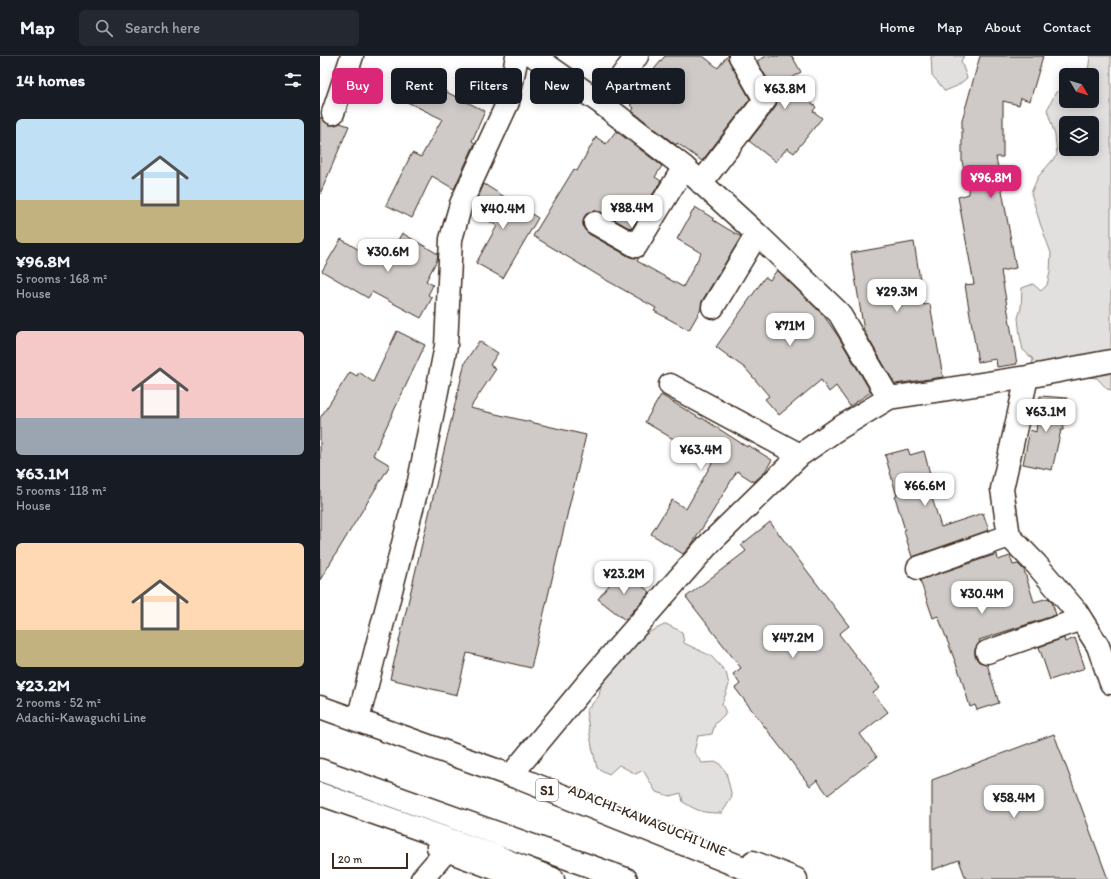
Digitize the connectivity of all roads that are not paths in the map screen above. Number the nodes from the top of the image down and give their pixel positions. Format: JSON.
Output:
{"nodes":[{"id":1,"x":352,"y":56,"type":"edge"},
{"id":2,"x":517,"y":56,"type":"edge"},
{"id":3,"x":534,"y":56,"type":"edge"},
{"id":4,"x":637,"y":56,"type":"edge"},
{"id":5,"x":740,"y":56,"type":"edge"},
{"id":6,"x":628,"y":68,"type":"edge"},
{"id":7,"x":592,"y":97,"type":"edge"},
{"id":8,"x":602,"y":104,"type":"edge"},
{"id":9,"x":333,"y":113,"type":"dead end"},
{"id":10,"x":684,"y":167,"type":"junction"},
{"id":11,"x":701,"y":182,"type":"junction"},
{"id":12,"x":595,"y":223,"type":"dead end"},
{"id":13,"x":757,"y":234,"type":"junction"},
{"id":14,"x":713,"y":307,"type":"dead end"},
{"id":15,"x":1111,"y":361,"type":"edge"},
{"id":16,"x":1027,"y":377,"type":"junction"},
{"id":17,"x":670,"y":385,"type":"dead end"},
{"id":18,"x":889,"y":398,"type":"junction"},
{"id":19,"x":800,"y":455,"type":"junction"},
{"id":20,"x":1009,"y":536,"type":"junction"},
{"id":21,"x":918,"y":568,"type":"dead end"},
{"id":22,"x":1080,"y":618,"type":"junction"},
{"id":23,"x":987,"y":652,"type":"dead end"},
{"id":24,"x":1111,"y":683,"type":"edge"},
{"id":25,"x":320,"y":698,"type":"edge"},
{"id":26,"x":320,"y":707,"type":"edge"},
{"id":27,"x":360,"y":712,"type":"junction"},
{"id":28,"x":517,"y":768,"type":"junction"},
{"id":29,"x":320,"y":770,"type":"edge"},
{"id":30,"x":320,"y":794,"type":"edge"},
{"id":31,"x":320,"y":805,"type":"edge"},
{"id":32,"x":688,"y":846,"type":"junction"},
{"id":33,"x":447,"y":850,"type":"junction"},
{"id":34,"x":422,"y":879,"type":"edge"},
{"id":35,"x":523,"y":879,"type":"edge"},
{"id":36,"x":553,"y":879,"type":"edge"},
{"id":37,"x":626,"y":879,"type":"edge"},
{"id":38,"x":751,"y":879,"type":"edge"},
{"id":39,"x":771,"y":879,"type":"edge"},
{"id":40,"x":796,"y":879,"type":"edge"}],
"edges":[{"from":1,"to":9,"type":"main road"},
{"from":2,"to":27,"type":"main road"},
{"from":3,"to":7,"type":"main road"},
{"from":4,"to":6,"type":"main road"},
{"from":5,"to":11,"type":"main road"},
{"from":8,"to":10,"type":"main road"},
{"from":10,"to":11,"type":"main road"},
{"from":10,"to":12,"type":"main road"},
{"from":11,"to":13,"type":"main road"},
{"from":13,"to":14,"type":"main road"},
{"from":13,"to":18,"type":"main road"},
{"from":15,"to":16,"type":"main road"},
{"from":16,"to":18,"type":"main road"},
{"from":16,"to":20,"type":"main road"},
{"from":17,"to":19,"type":"main road"},
{"from":18,"to":19,"type":"main road"},
{"from":19,"to":28,"type":"main road"},
{"from":20,"to":21,"type":"main road"},
{"from":20,"to":22,"type":"main road"},
{"from":22,"to":23,"type":"main road"},
{"from":22,"to":24,"type":"main road"},
{"from":25,"to":27,"type":"main road","name":"ADACHI-KAWAGUCHI LINE"},
{"from":26,"to":32,"type":"main road","number":"S1"},
{"from":27,"to":28,"type":"main road","name":"ADACHI-KAWAGUCHI LINE"},
{"from":28,"to":40,"type":"main road","name":"ADACHI-KAWAGUCHI LINE"},
{"from":29,"to":37,"type":"main road"},
{"from":30,"to":36,"type":"main road"},
{"from":31,"to":33,"type":"main road"},
{"from":32,"to":38,"type":"main road"},
{"from":32,"to":39,"type":"main road","number":"S1"},
{"from":33,"to":34,"type":"main road"},
{"from":33,"to":35,"type":"main road"}]}
